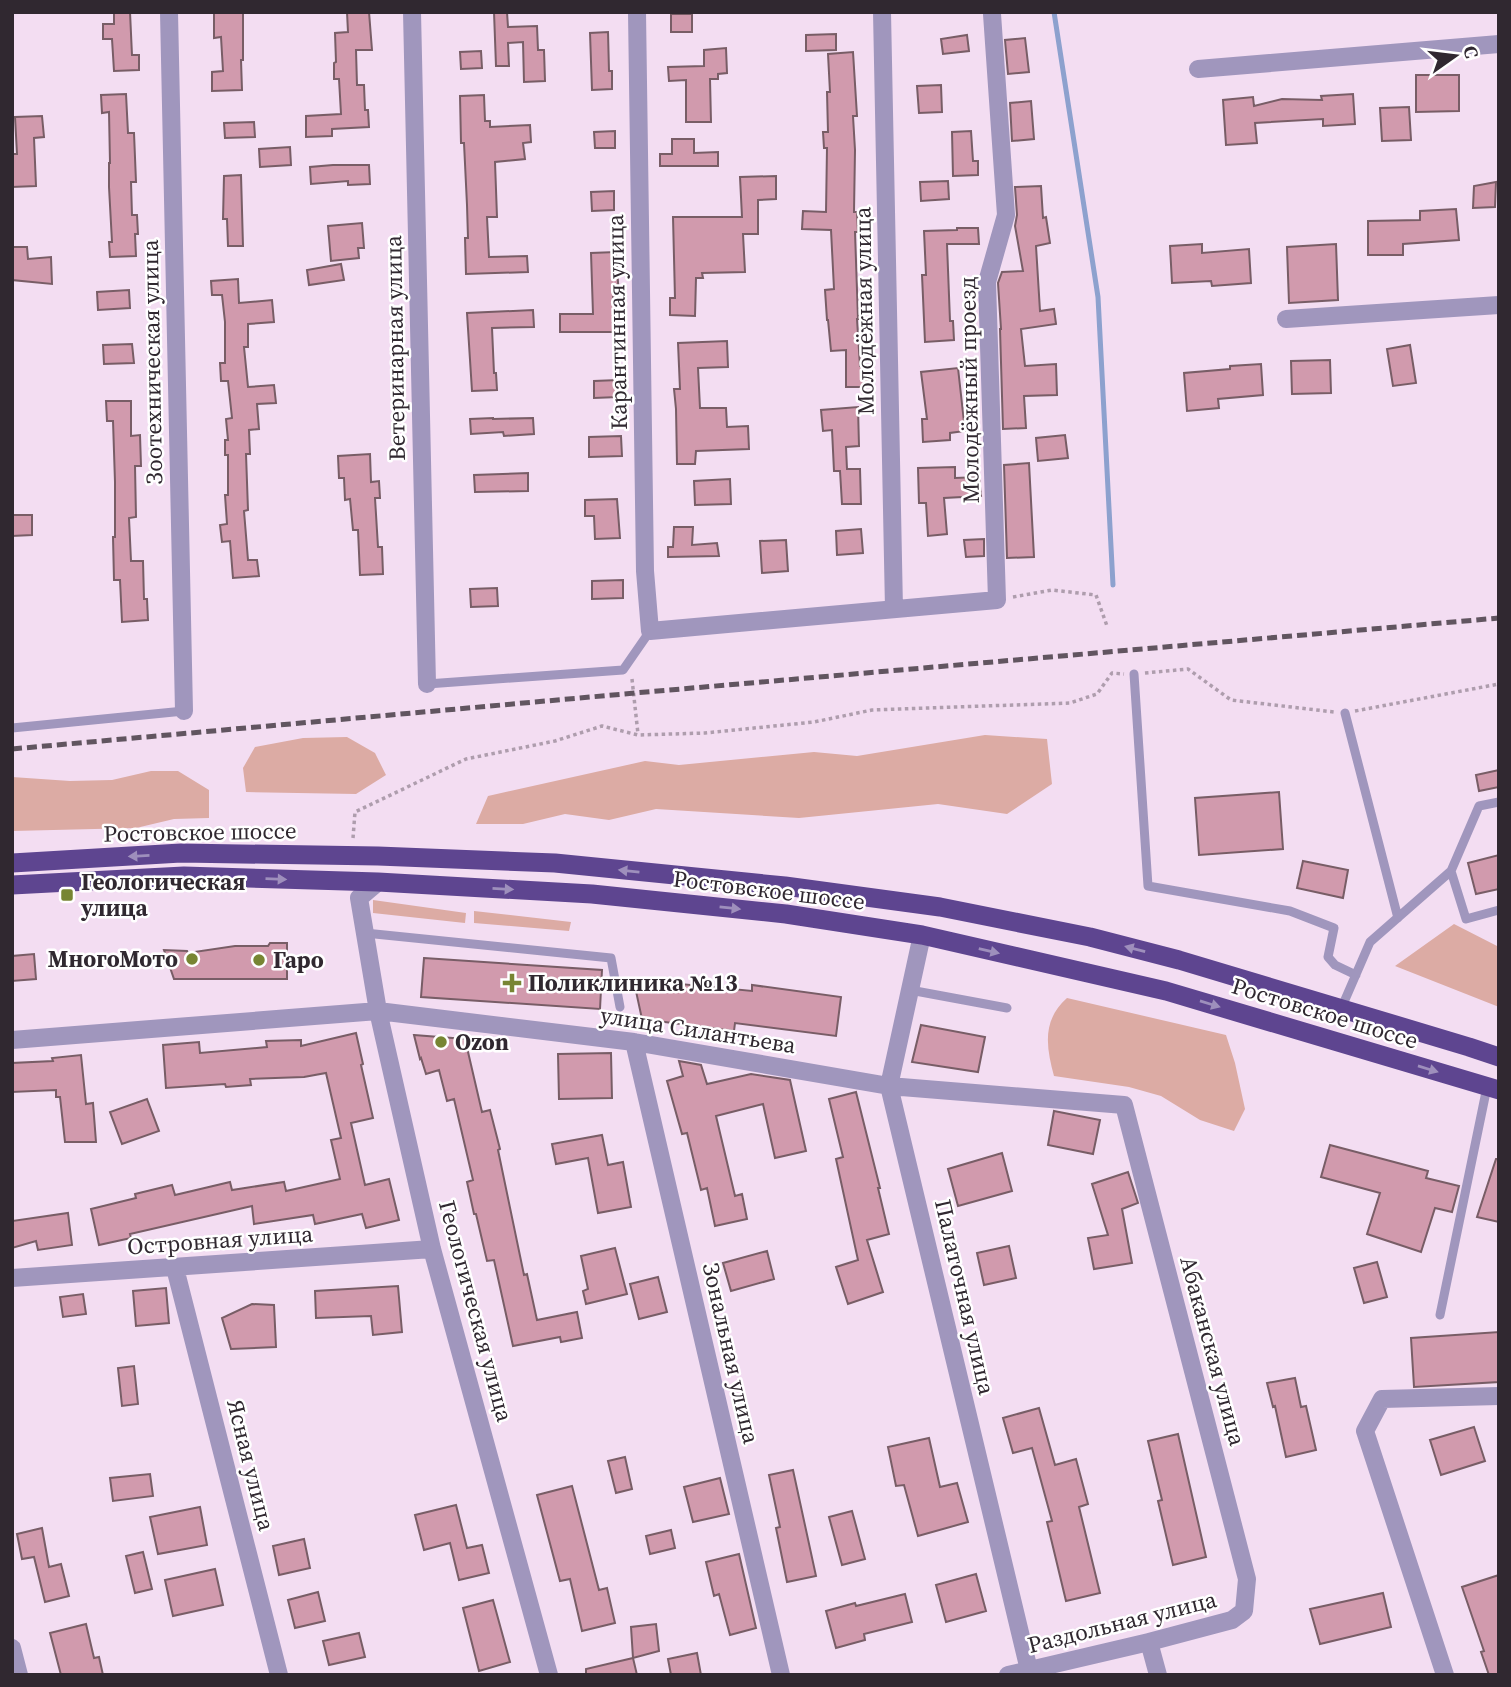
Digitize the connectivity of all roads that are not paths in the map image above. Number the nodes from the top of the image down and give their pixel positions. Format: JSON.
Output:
{"nodes":[{"id":1,"x":169,"y":12,"type":"edge"},
{"id":2,"x":412,"y":12,"type":"edge"},
{"id":3,"x":637,"y":12,"type":"edge"},
{"id":4,"x":882,"y":12,"type":"edge"},
{"id":5,"x":992,"y":14,"type":"edge"},
{"id":6,"x":1499,"y":44,"type":"edge"},
{"id":7,"x":1198,"y":69,"type":"dead end"},
{"id":8,"x":1499,"y":305,"type":"edge"},
{"id":9,"x":1286,"y":319,"type":"dead end"},
{"id":10,"x":894,"y":609,"type":"junction"},
{"id":11,"x":650,"y":631,"type":"junction"},
{"id":12,"x":1134,"y":674,"type":"road end"},
{"id":13,"x":427,"y":684,"type":"joint"},
{"id":14,"x":184,"y":711,"type":"joint"},
{"id":15,"x":1345,"y":713,"type":"road end"},
{"id":16,"x":12,"y":728,"type":"edge"},
{"id":17,"x":1499,"y":802,"type":"edge"},
{"id":18,"x":12,"y":863,"type":"edge"},
{"id":19,"x":1451,"y":871,"type":"junction"},
{"id":20,"x":378,"y":882,"type":"junction"},
{"id":21,"x":12,"y":886,"type":"edge"},
{"id":22,"x":1499,"y":910,"type":"edge"},
{"id":23,"x":1398,"y":918,"type":"junction"},
{"id":24,"x":365,"y":933,"type":"junction"},
{"id":25,"x":922,"y":935,"type":"junction"},
{"id":26,"x":1356,"y":975,"type":"junction"},
{"id":27,"x":910,"y":990,"type":"junction"},
{"id":28,"x":620,"y":1007,"type":"dead end"},
{"id":29,"x":1007,"y":1008,"type":"dead end"},
{"id":30,"x":1341,"y":1009,"type":"junction"},
{"id":31,"x":378,"y":1011,"type":"junction"},
{"id":32,"x":12,"y":1040,"type":"edge"},
{"id":33,"x":634,"y":1042,"type":"junction"},
{"id":34,"x":1499,"y":1057,"type":"edge"},
{"id":35,"x":890,"y":1086,"type":"junction"},
{"id":36,"x":1493,"y":1088,"type":"edge"},
{"id":37,"x":1124,"y":1105,"type":"joint"},
{"id":38,"x":432,"y":1249,"type":"junction"},
{"id":39,"x":175,"y":1268,"type":"junction"},
{"id":40,"x":12,"y":1278,"type":"edge"},
{"id":41,"x":1440,"y":1315,"type":"dead end"},
{"id":42,"x":1499,"y":1396,"type":"edge"},
{"id":43,"x":1244,"y":1611,"type":"joint"},
{"id":44,"x":1149,"y":1642,"type":"junction"},
{"id":45,"x":12,"y":1648,"type":"edge"},
{"id":46,"x":1029,"y":1670,"type":"junction"},
{"id":47,"x":19,"y":1675,"type":"edge"},
{"id":48,"x":279,"y":1675,"type":"edge"},
{"id":49,"x":549,"y":1675,"type":"edge"},
{"id":50,"x":781,"y":1675,"type":"edge"},
{"id":51,"x":1009,"y":1675,"type":"edge"},
{"id":52,"x":1158,"y":1675,"type":"edge"},
{"id":53,"x":1445,"y":1675,"type":"edge"}],
"edges":[{"from":1,"to":14,"type":"street","name":"Зоотехническая улица"},
{"from":2,"to":13,"type":"street","name":"Ветеринарная улица"},
{"from":3,"to":11,"type":"street","name":"Карантинная улица"},
{"from":4,"to":10,"type":"street","name":"Молодёжная улица"},
{"from":5,"to":10,"type":"street","name":"Молодёжный проезд"},
{"from":6,"to":7,"type":"street"},
{"from":8,"to":9,"type":"street"},
{"from":10,"to":11,"type":"street"},
{"from":11,"to":13,"type":"lane"},
{"from":12,"to":26,"type":"lane"},
{"from":14,"to":16,"type":"lane"},
{"from":15,"to":23,"type":"lane"},
{"from":17,"to":19,"type":"lane"},
{"from":30,"to":18,"type":"highway","name":"Ростовское шоссе","one_way":true},
{"from":19,"to":22,"type":"lane"},
{"from":19,"to":23,"type":"lane"},
{"from":21,"to":20,"type":"highway","name":"Ростовское шоссе","one_way":true},
{"from":20,"to":24,"type":"street","name":"Геологическая улица"},
{"from":20,"to":25,"type":"highway","name":"Ростовское шоссе","one_way":true},
{"from":23,"to":26,"type":"lane"},
{"from":24,"to":28,"type":"lane"},
{"from":24,"to":31,"type":"street","name":"Геологическая улица"},
{"from":25,"to":27,"type":"street","name":"Палаточная улица"},
{"from":25,"to":36,"type":"highway","name":"Ростовское шоссе","one_way":true},
{"from":26,"to":30,"type":"lane"},
{"from":27,"to":29,"type":"lane"},
{"from":27,"to":35,"type":"street","name":"Палаточная улица"},
{"from":30,"to":34,"type":"highway","name":"Ростовское шоссе"},
{"from":31,"to":32,"type":"street","name":"улица Силантьева"},
{"from":31,"to":33,"type":"street","name":"улица Силантьева"},
{"from":31,"to":38,"type":"street","name":"Геологическая улица"},
{"from":33,"to":35,"type":"street","name":"улица Силантьева"},
{"from":33,"to":50,"type":"street","name":"Зональная улица"},
{"from":35,"to":37,"type":"street","name":"улица Силантьева"},
{"from":35,"to":46,"type":"street","name":"Палаточная улица"},
{"from":36,"to":41,"type":"lane"},
{"from":37,"to":43,"type":"street","name":"Абаканская улица"},
{"from":38,"to":39,"type":"street","name":"Островная улица"},
{"from":38,"to":49,"type":"street","name":"Геологическая улица"},
{"from":39,"to":40,"type":"street","name":"Островная улица"},
{"from":39,"to":48,"type":"street","name":"Ясная улица"},
{"from":42,"to":53,"type":"street"},
{"from":43,"to":44,"type":"street","name":"Раздольная улица"},
{"from":44,"to":46,"type":"street","name":"Раздольная улица"},
{"from":44,"to":52,"type":"street"},
{"from":45,"to":47,"type":"street"},
{"from":46,"to":51,"type":"street","name":"Раздольная улица"}]}
